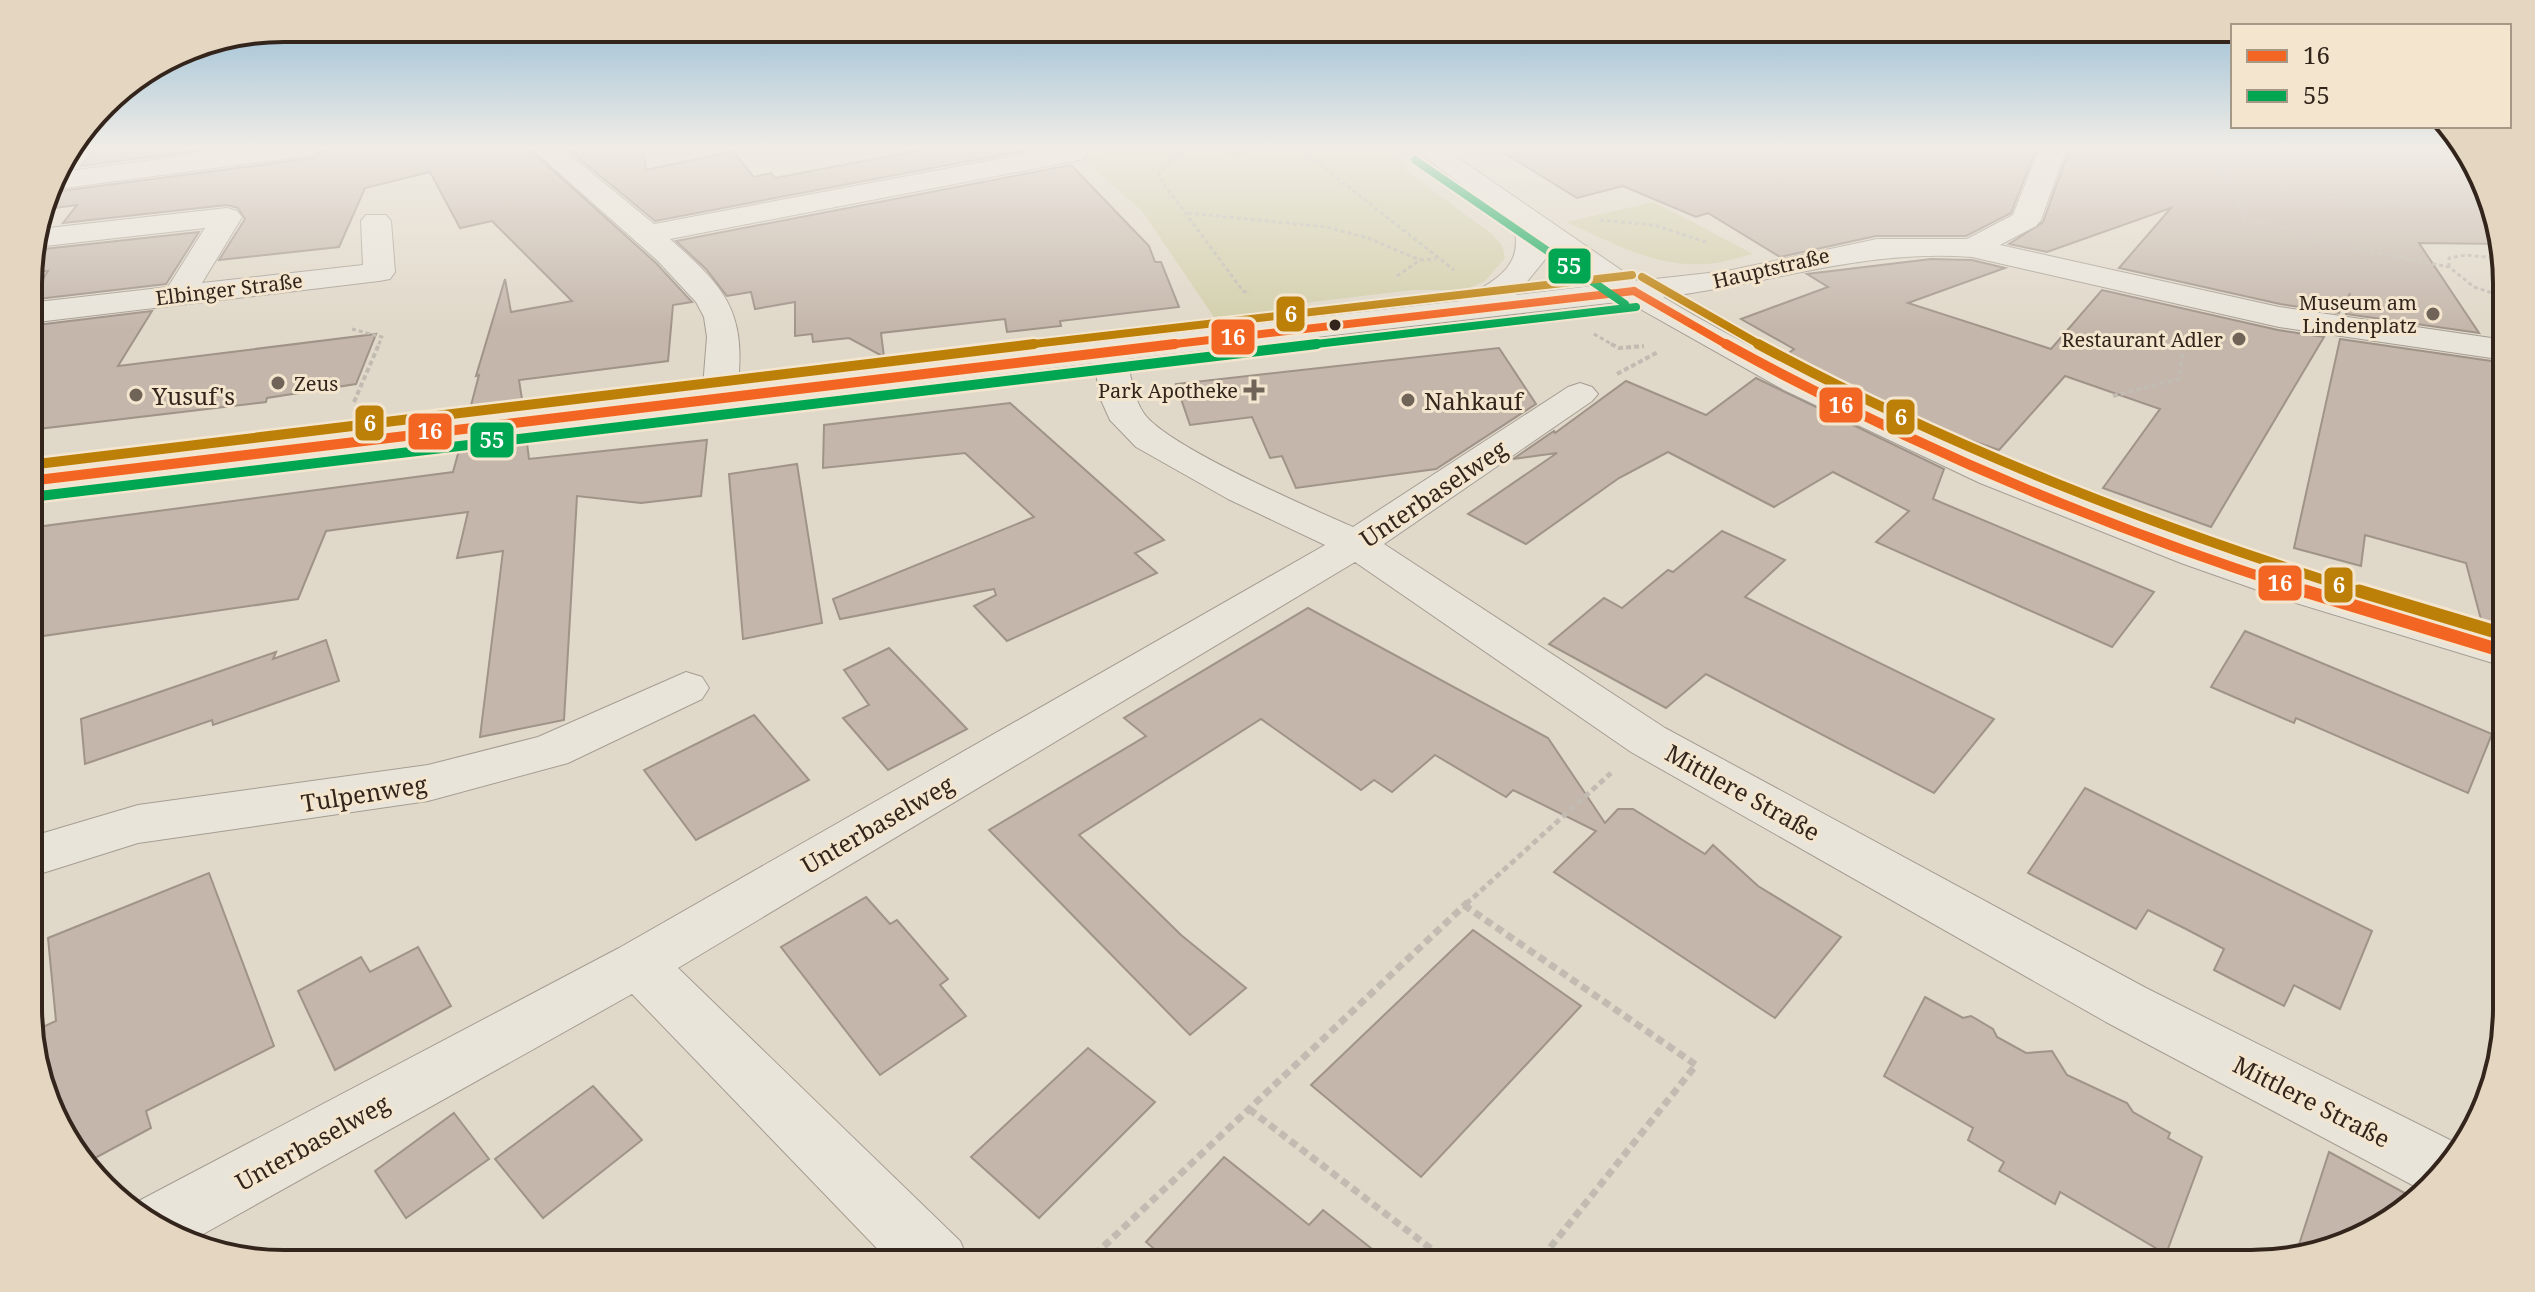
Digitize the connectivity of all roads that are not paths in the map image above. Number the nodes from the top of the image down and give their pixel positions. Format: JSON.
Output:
{"nodes":[{"id":1,"x":613,"y":207,"type":"edge"},
{"id":2,"x":790,"y":207,"type":"edge"},
{"id":3,"x":1511,"y":207,"type":"edge"},
{"id":4,"x":2031,"y":207,"type":"edge"},
{"id":5,"x":376,"y":221,"type":"dead end"},
{"id":6,"x":1535,"y":224,"type":"junction"},
{"id":7,"x":645,"y":235,"type":"junction"},
{"id":8,"x":47,"y":237,"type":"edge"},
{"id":9,"x":1972,"y":248,"type":"junction"},
{"id":10,"x":1634,"y":291,"type":"junction"},
{"id":11,"x":179,"y":295,"type":"junction"},
{"id":12,"x":1466,"y":310,"type":"junction"},
{"id":13,"x":43,"y":311,"type":"edge"},
{"id":14,"x":2493,"y":348,"type":"edge"},
{"id":15,"x":1108,"y":351,"type":"junction"},
{"id":16,"x":1580,"y":394,"type":"road end"},
{"id":17,"x":719,"y":396,"type":"junction"},
{"id":18,"x":43,"y":479,"type":"edge"},
{"id":19,"x":1356,"y":544,"type":"junction"},
{"id":20,"x":2493,"y":648,"type":"edge"},
{"id":21,"x":686,"y":688,"type":"dead end"},
{"id":22,"x":42,"y":853,"type":"edge"},
{"id":23,"x":638,"y":964,"type":"junction"},
{"id":24,"x":2436,"y":1165,"type":"edge"},
{"id":25,"x":168,"y":1220,"type":"edge"},
{"id":26,"x":923,"y":1250,"type":"edge"}],
"edges":[{"from":1,"to":7,"type":"street"},
{"from":2,"to":7,"type":"street"},
{"from":3,"to":6,"type":"street"},
{"from":4,"to":9,"type":"street"},
{"from":5,"to":11,"type":"street","name":"Elbinger Straße"},
{"from":6,"to":10,"type":"street"},
{"from":6,"to":12,"type":"street"},
{"from":7,"to":17,"type":"street"},
{"from":8,"to":11,"type":"street"},
{"from":9,"to":10,"type":"street","name":"Hauptstraße"},
{"from":9,"to":14,"type":"street","name":"Hauptstraße"},
{"from":10,"to":12,"type":"street","name":"Hauptstraße"},
{"from":10,"to":20,"type":"street"},
{"from":11,"to":13,"type":"street","name":"Elbinger Straße"},
{"from":12,"to":15,"type":"street","name":"Hauptstraße"},
{"from":15,"to":17,"type":"street","name":"Hauptstraße"},
{"from":15,"to":19,"type":"street","name":"Mittlere Straße"},
{"from":16,"to":19,"type":"street","name":"Unterbaselweg"},
{"from":17,"to":18,"type":"street","name":"Hauptstraße"},
{"from":19,"to":23,"type":"street","name":"Unterbaselweg"},
{"from":19,"to":24,"type":"street","name":"Mittlere Straße"},
{"from":21,"to":22,"type":"street","name":"Tulpenweg"},
{"from":23,"to":25,"type":"street","name":"Unterbaselweg"},
{"from":23,"to":26,"type":"street"}]}
